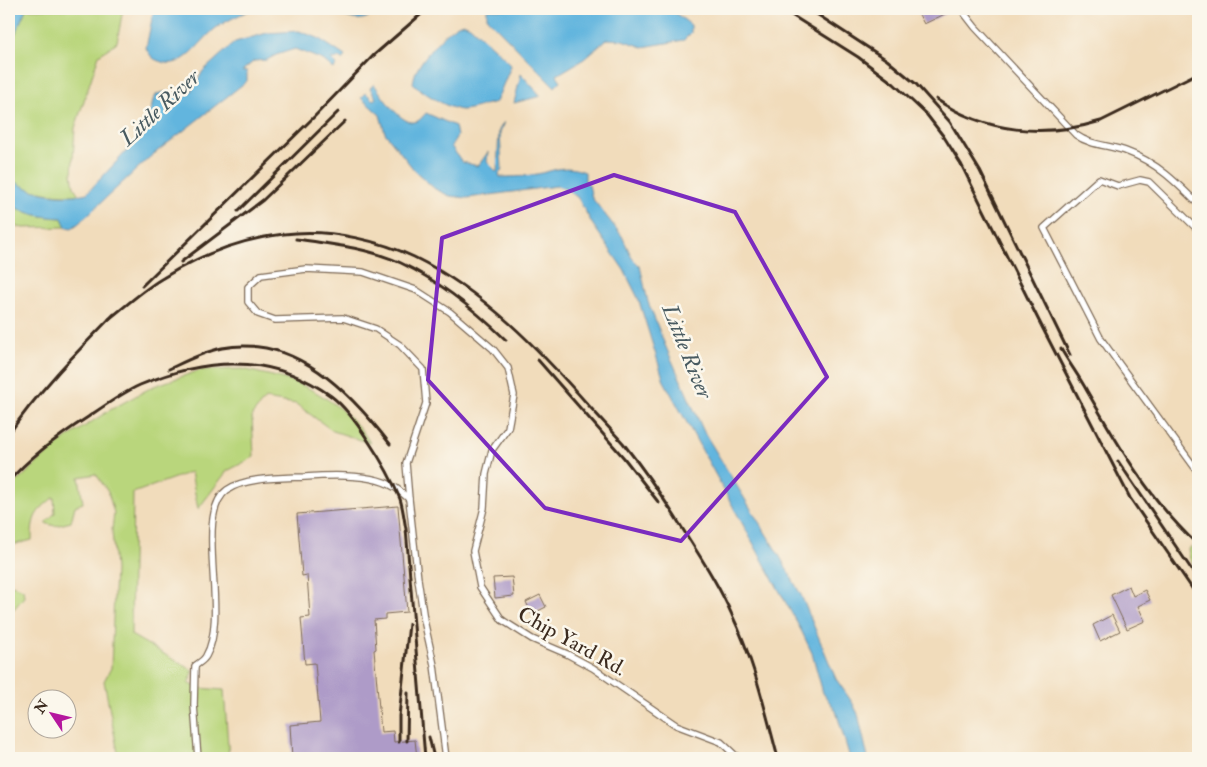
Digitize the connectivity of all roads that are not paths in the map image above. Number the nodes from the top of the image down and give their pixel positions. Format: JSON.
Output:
{"nodes":[{"id":1,"x":961,"y":9,"type":"edge"},
{"id":2,"x":1198,"y":204,"type":"edge"},
{"id":3,"x":1198,"y":230,"type":"edge"},
{"id":4,"x":1198,"y":472,"type":"edge"},
{"id":5,"x":409,"y":499,"type":"junction"},
{"id":6,"x":198,"y":758,"type":"edge"},
{"id":7,"x":446,"y":758,"type":"edge"},
{"id":8,"x":738,"y":758,"type":"edge"}],
"edges":[{"from":1,"to":2,"type":"lane"},
{"from":3,"to":4,"type":"lane"},
{"from":5,"to":6,"type":"lane"},
{"from":5,"to":7,"type":"lane","name":"Chip Yard Rd."},
{"from":5,"to":8,"type":"lane","name":"Chip Yard Rd."}]}
